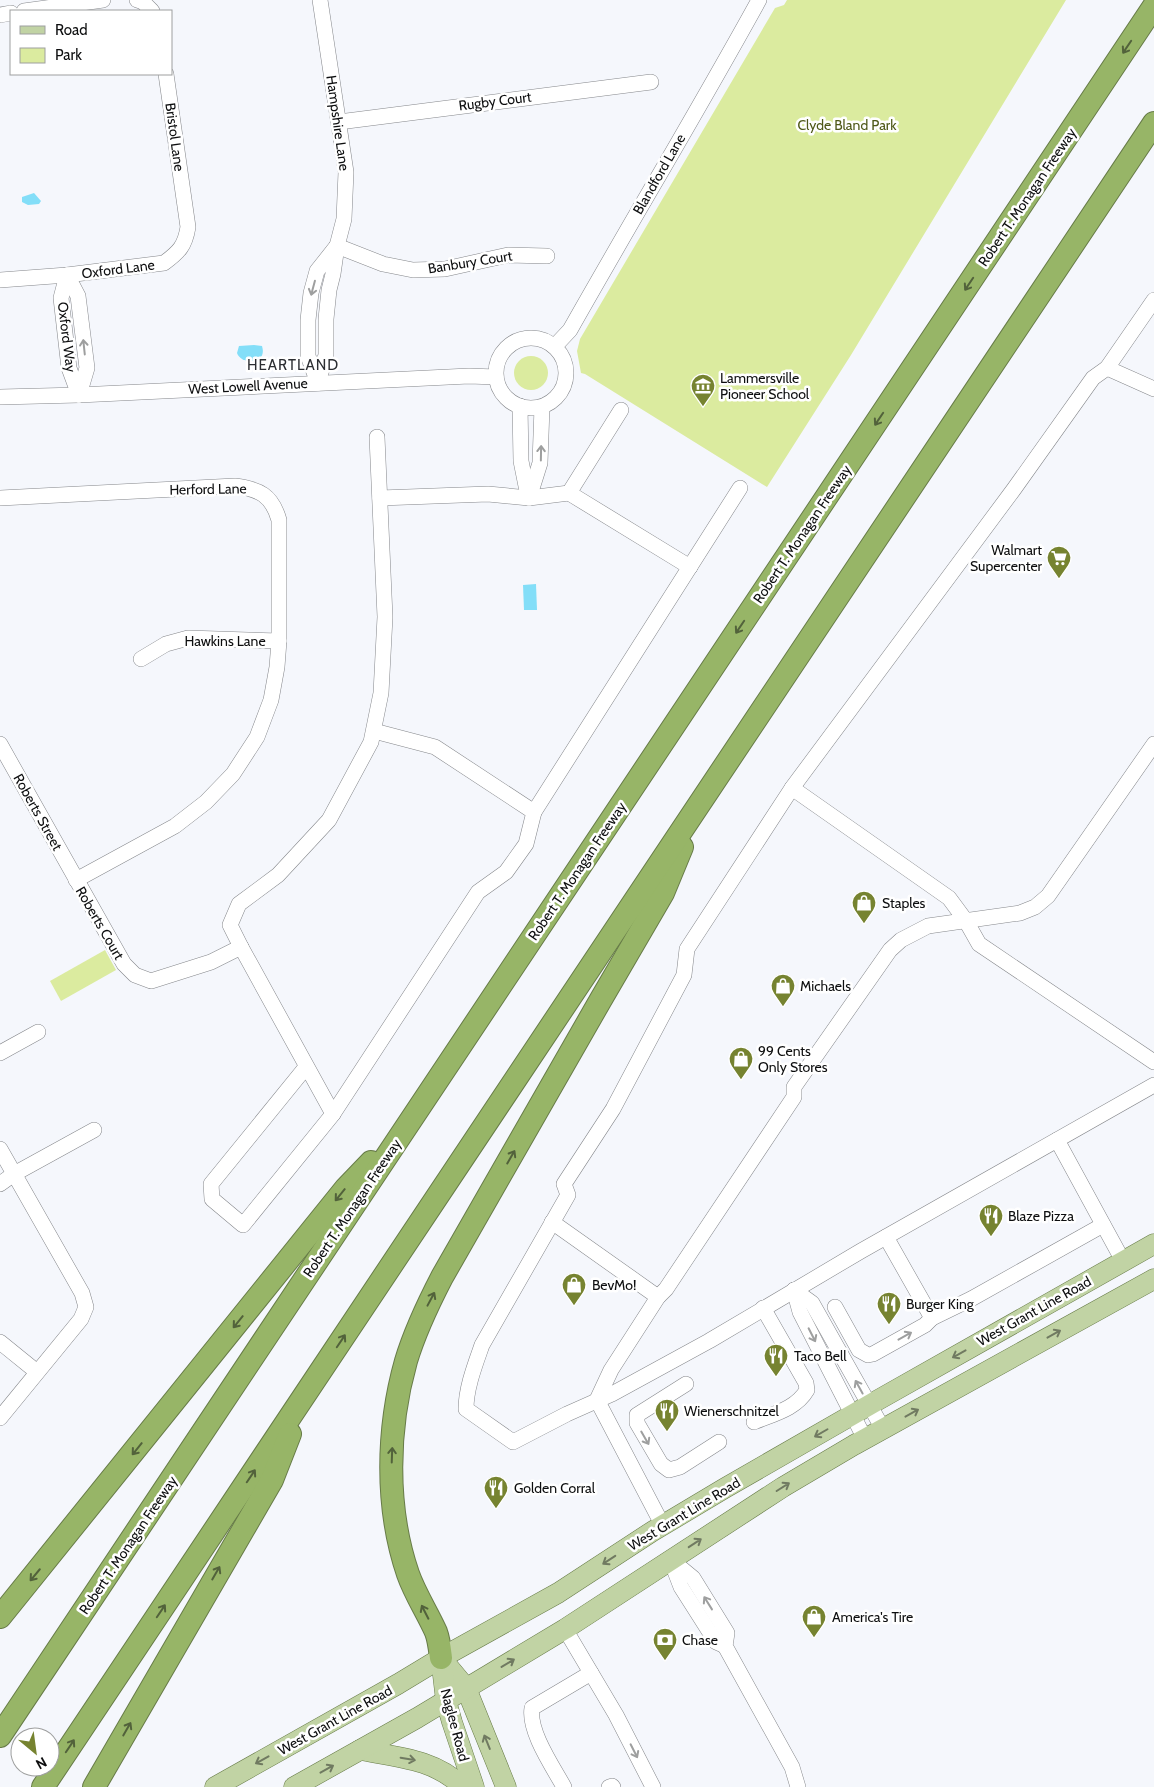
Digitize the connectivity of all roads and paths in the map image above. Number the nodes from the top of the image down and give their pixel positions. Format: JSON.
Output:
{"nodes":[{"id":1,"x":103,"y":0,"type":"edge"},
{"id":2,"x":320,"y":0,"type":"edge"},
{"id":3,"x":759,"y":0,"type":"edge"},
{"id":4,"x":1154,"y":6,"type":"edge"},
{"id":5,"x":31,"y":10,"type":"edge"},
{"id":6,"x":166,"y":75,"type":"edge"},
{"id":7,"x":651,"y":82,"type":"dead end"},
{"id":8,"x":339,"y":122,"type":"junction"},
{"id":9,"x":1154,"y":123,"type":"edge"},
{"id":10,"x":184,"y":200,"type":"joint"},
{"id":11,"x":337,"y":246,"type":"junction"},
{"id":12,"x":547,"y":256,"type":"dead end"},
{"id":13,"x":68,"y":275,"type":"junction"},
{"id":14,"x":0,"y":280,"type":"edge"},
{"id":15,"x":1154,"y":300,"type":"edge"},
{"id":16,"x":555,"y":346,"type":"junction"},
{"id":17,"x":1107,"y":368,"type":"junction"},
{"id":18,"x":496,"y":377,"type":"junction"},
{"id":19,"x":318,"y":383,"type":"junction"},
{"id":20,"x":1154,"y":389,"type":"edge"},
{"id":21,"x":79,"y":395,"type":"junction"},
{"id":22,"x":0,"y":397,"type":"edge"},
{"id":23,"x":520,"y":406,"type":"junction"},
{"id":24,"x":542,"y":406,"type":"junction"},
{"id":25,"x":621,"y":410,"type":"dead end"},
{"id":26,"x":377,"y":437,"type":"dead end"},
{"id":27,"x":740,"y":488,"type":"dead end"},
{"id":28,"x":569,"y":493,"type":"junction"},
{"id":29,"x":0,"y":498,"type":"edge"},
{"id":30,"x":380,"y":498,"type":"junction"},
{"id":31,"x":529,"y":498,"type":"junction"},
{"id":32,"x":690,"y":567,"type":"junction"},
{"id":33,"x":279,"y":642,"type":"junction"},
{"id":34,"x":141,"y":659,"type":"dead end"},
{"id":35,"x":374,"y":731,"type":"junction"},
{"id":36,"x":0,"y":744,"type":"edge"},
{"id":37,"x":1154,"y":744,"type":"edge"},
{"id":38,"x":792,"y":788,"type":"junction"},
{"id":39,"x":700,"y":804,"type":"junction"},
{"id":40,"x":534,"y":812,"type":"junction"},
{"id":41,"x":76,"y":880,"type":"junction"},
{"id":42,"x":966,"y":921,"type":"junction"},
{"id":43,"x":240,"y":947,"type":"junction"},
{"id":44,"x":38,"y":1032,"type":"dead end"},
{"id":45,"x":0,"y":1053,"type":"edge"},
{"id":46,"x":1154,"y":1062,"type":"edge"},
{"id":47,"x":306,"y":1067,"type":"junction"},
{"id":48,"x":1154,"y":1085,"type":"edge"},
{"id":49,"x":333,"y":1114,"type":"junction"},
{"id":50,"x":410,"y":1122,"type":"junction"},
{"id":51,"x":94,"y":1130,"type":"dead end"},
{"id":52,"x":1057,"y":1140,"type":"junction"},
{"id":53,"x":0,"y":1149,"type":"edge"},
{"id":54,"x":14,"y":1174,"type":"junction"},
{"id":55,"x":0,"y":1184,"type":"edge"},
{"id":56,"x":552,"y":1222,"type":"junction"},
{"id":57,"x":1103,"y":1225,"type":"junction"},
{"id":58,"x":886,"y":1237,"type":"junction"},
{"id":59,"x":1154,"y":1244,"type":"edge"},
{"id":60,"x":1123,"y":1261,"type":"junction"},
{"id":61,"x":1154,"y":1279,"type":"edge"},
{"id":62,"x":794,"y":1290,"type":"junction"},
{"id":63,"x":658,"y":1297,"type":"junction"},
{"id":64,"x":835,"y":1307,"type":"dead end"},
{"id":65,"x":763,"y":1308,"type":"junction"},
{"id":66,"x":932,"y":1318,"type":"junction"},
{"id":67,"x":0,"y":1342,"type":"edge"},
{"id":68,"x":37,"y":1372,"type":"junction"},
{"id":69,"x":686,"y":1384,"type":"dead end"},
{"id":70,"x":306,"y":1393,"type":"junction"},
{"id":71,"x":596,"y":1400,"type":"junction"},
{"id":72,"x":869,"y":1405,"type":"junction"},
{"id":73,"x":852,"y":1415,"type":"junction"},
{"id":74,"x":0,"y":1418,"type":"edge"},
{"id":75,"x":754,"y":1422,"type":"dead end"},
{"id":76,"x":883,"y":1429,"type":"junction"},
{"id":77,"x":866,"y":1439,"type":"junction"},
{"id":78,"x":719,"y":1442,"type":"dead end"},
{"id":79,"x":663,"y":1526,"type":"junction"},
{"id":80,"x":670,"y":1559,"type":"junction"},
{"id":81,"x":0,"y":1617,"type":"edge"},
{"id":82,"x":565,"y":1629,"type":"junction"},
{"id":83,"x":441,"y":1658,"type":"junction"},
{"id":84,"x":591,"y":1673,"type":"junction"},
{"id":85,"x":466,"y":1688,"type":"junction"},
{"id":86,"x":446,"y":1700,"type":"junction"},
{"id":87,"x":0,"y":1736,"type":"edge"},
{"id":88,"x":360,"y":1750,"type":"junction"},
{"id":89,"x":43,"y":1787,"type":"edge"},
{"id":90,"x":94,"y":1787,"type":"edge"},
{"id":91,"x":215,"y":1787,"type":"edge"},
{"id":92,"x":294,"y":1787,"type":"edge"},
{"id":93,"x":463,"y":1787,"type":"edge"},
{"id":94,"x":474,"y":1787,"type":"edge"},
{"id":95,"x":506,"y":1787,"type":"edge"},
{"id":96,"x":564,"y":1787,"type":"edge"},
{"id":97,"x":653,"y":1787,"type":"edge"},
{"id":98,"x":798,"y":1787,"type":"edge"}],
"edges":[{"from":1,"to":5,"type":"street"},
{"from":2,"to":8,"type":"street","name":"Hampshire Lane"},
{"from":3,"to":16,"type":"street","name":"Blandford Lane"},
{"from":4,"to":50,"type":"highway","name":"Robert T. Monagan Freeway","one_way":true},
{"from":6,"to":10,"type":"street","name":"Bristol Lane"},
{"from":7,"to":8,"type":"street","name":"Rugby Court"},
{"from":8,"to":11,"type":"street","name":"Hampshire Lane"},
{"from":9,"to":39,"type":"highway"},
{"from":10,"to":13,"type":"street","name":"Oxford Lane"},
{"from":11,"to":12,"type":"street","name":"Banbury Court"},
{"from":11,"to":19,"type":"street","name":"Hampshire Lane"},
{"from":13,"to":14,"type":"street","name":"Oxford Lane"},
{"from":13,"to":21,"type":"street","name":"Oxford Way"},
{"from":15,"to":17,"type":"street"},
{"from":16,"to":18,"type":"street"},
{"from":16,"to":24,"type":"street"},
{"from":17,"to":20,"type":"street"},
{"from":17,"to":38,"type":"street"},
{"from":18,"to":19,"type":"street","name":"West Lowell Avenue"},
{"from":18,"to":23,"type":"street"},
{"from":19,"to":21,"type":"street","name":"West Lowell Avenue"},
{"from":21,"to":22,"type":"street","name":"West Lowell Avenue"},
{"from":23,"to":24,"type":"street"},
{"from":23,"to":31,"type":"street"},
{"from":31,"to":24,"type":"street","one_way":true},
{"from":25,"to":28,"type":"street"},
{"from":26,"to":30,"type":"street"},
{"from":27,"to":32,"type":"street"},
{"from":28,"to":31,"type":"street"},
{"from":28,"to":32,"type":"street"},
{"from":29,"to":33,"type":"street","name":"Herford Lane"},
{"from":30,"to":31,"type":"street"},
{"from":30,"to":35,"type":"street"},
{"from":32,"to":40,"type":"street"},
{"from":33,"to":34,"type":"street","name":"Hawkins Lane"},
{"from":33,"to":41,"type":"street","name":"Hawkins Lane"},
{"from":35,"to":40,"type":"street"},
{"from":35,"to":43,"type":"street"},
{"from":36,"to":41,"type":"street","name":"Roberts Street"},
{"from":37,"to":42,"type":"street"},
{"from":38,"to":42,"type":"street"},
{"from":38,"to":56,"type":"street"},
{"from":70,"to":39,"type":"highway","one_way":true},
{"from":83,"to":39,"type":"highway","one_way":true},
{"from":40,"to":49,"type":"street"},
{"from":41,"to":43,"type":"street","name":"Roberts Court"},
{"from":42,"to":46,"type":"street"},
{"from":42,"to":63,"type":"street"},
{"from":43,"to":47,"type":"street"},
{"from":44,"to":45,"type":"street"},
{"from":47,"to":49,"type":"street"},
{"from":47,"to":49,"type":"street"},
{"from":48,"to":52,"type":"street"},
{"from":50,"to":81,"type":"highway","one_way":true},
{"from":50,"to":87,"type":"highway","name":"Robert T. Monagan Freeway"},
{"from":51,"to":54,"type":"street"},
{"from":52,"to":57,"type":"street"},
{"from":52,"to":58,"type":"street"},
{"from":53,"to":54,"type":"street"},
{"from":54,"to":55,"type":"street"},
{"from":54,"to":68,"type":"street"},
{"from":56,"to":63,"type":"street"},
{"from":56,"to":71,"type":"street"},
{"from":57,"to":60,"type":"street"},
{"from":57,"to":66,"type":"street"},
{"from":58,"to":62,"type":"street"},
{"from":58,"to":66,"type":"street"},
{"from":59,"to":60,"type":"main road","name":"West Grant Line Road"},
{"from":60,"to":72,"type":"main road","name":"West Grant Line Road","one_way":true},
{"from":76,"to":61,"type":"main road","name":"West Grant Line Road","one_way":true},
{"from":62,"to":65,"type":"street"},
{"from":72,"to":62,"type":"street","one_way":true},
{"from":62,"to":73,"type":"street","one_way":true},
{"from":63,"to":71,"type":"street"},
{"from":64,"to":66,"type":"street","one_way":true},
{"from":65,"to":71,"type":"street"},
{"from":65,"to":75,"type":"street"},
{"from":67,"to":68,"type":"street"},
{"from":68,"to":74,"type":"street"},
{"from":69,"to":78,"type":"street","one_way":true},
{"from":89,"to":70,"type":"highway","one_way":true},
{"from":90,"to":70,"type":"highway","one_way":true},
{"from":71,"to":79,"type":"street"},
{"from":72,"to":73,"type":"main road","name":"West Grant Line Road"},
{"from":72,"to":76,"type":"street"},
{"from":73,"to":77,"type":"street"},
{"from":73,"to":79,"type":"main road","name":"West Grant Line Road","one_way":true},
{"from":76,"to":77,"type":"main road","name":"West Grant Line Road"},
{"from":80,"to":77,"type":"main road","name":"West Grant Line Road","one_way":true},
{"from":79,"to":83,"type":"main road","name":"West Grant Line Road","one_way":true},
{"from":80,"to":82,"type":"main road","name":"West Grant Line Road"},
{"from":80,"to":98,"type":"street"},
{"from":82,"to":84,"type":"street"},
{"from":85,"to":82,"type":"main road","name":"West Grant Line Road","one_way":true},
{"from":83,"to":85,"type":"main road","name":"Naglee Road"},
{"from":83,"to":86,"type":"main road","name":"Naglee Road"},
{"from":83,"to":91,"type":"main road","name":"West Grant Line Road","one_way":true},
{"from":84,"to":96,"type":"street"},
{"from":84,"to":97,"type":"street","one_way":true},
{"from":85,"to":86,"type":"main road","name":"West Grant Line Road"},
{"from":95,"to":85,"type":"main road","name":"Naglee Road","one_way":true},
{"from":86,"to":88,"type":"main road","name":"West Grant Line Road"},
{"from":86,"to":94,"type":"main road","name":"Naglee Road"},
{"from":92,"to":88,"type":"main road","name":"West Grant Line Road","one_way":true},
{"from":88,"to":93,"type":"main road","one_way":true}]}
